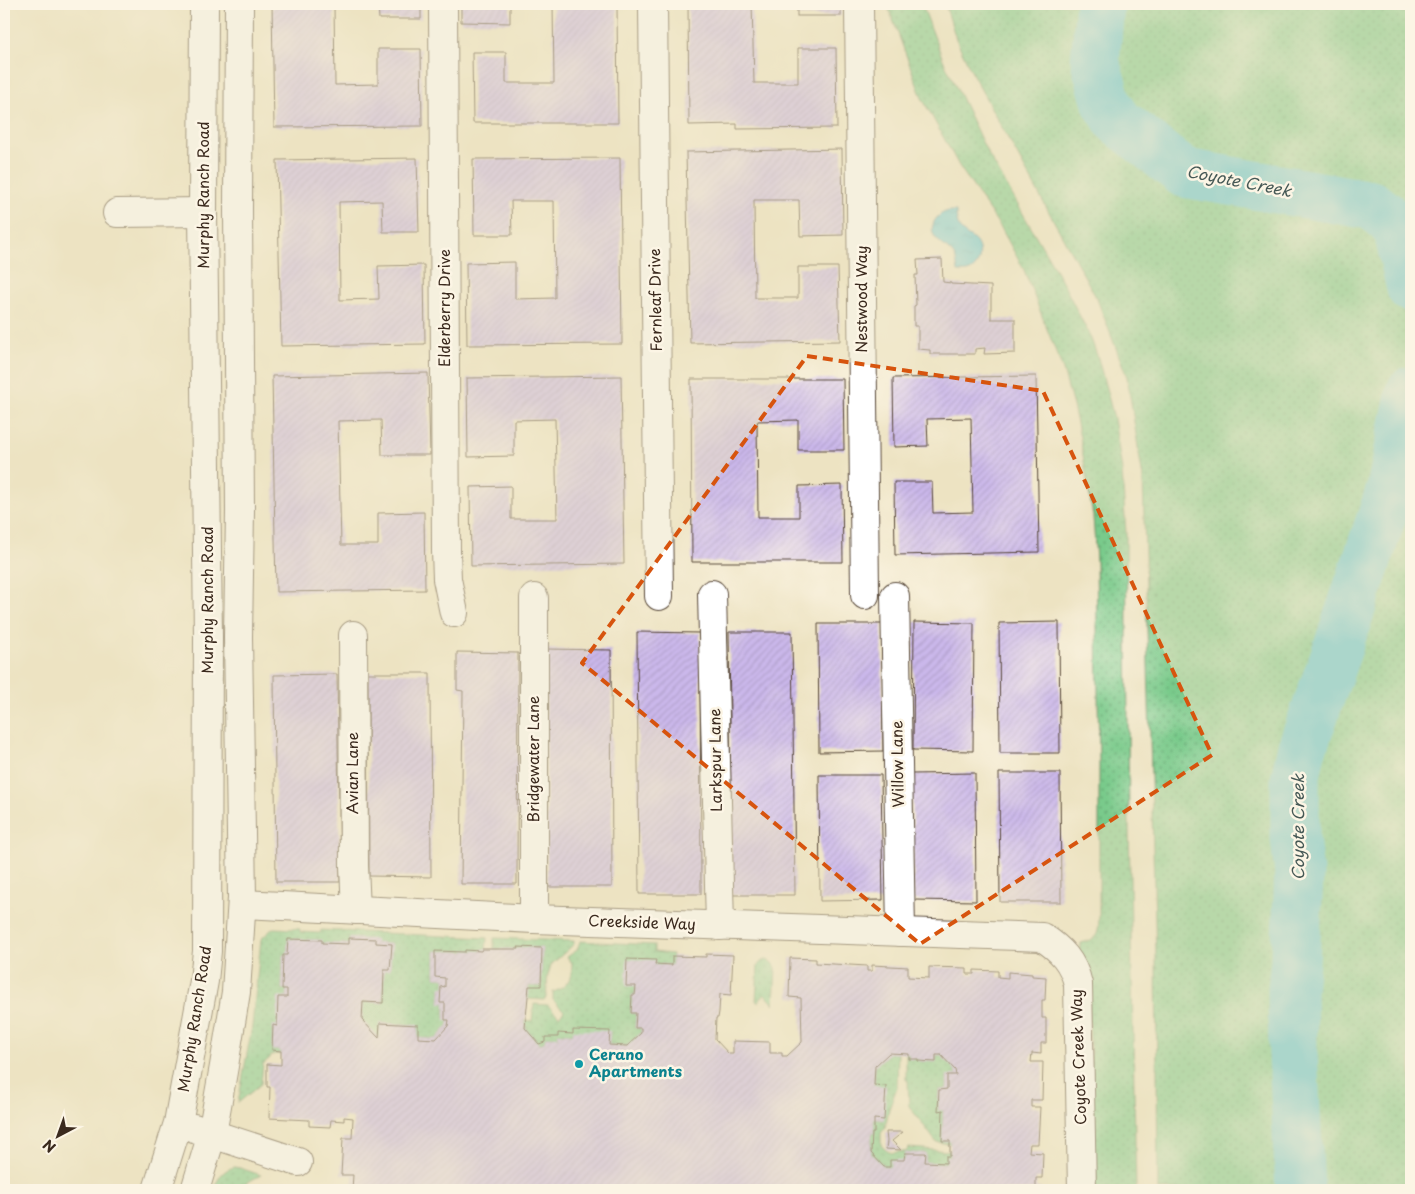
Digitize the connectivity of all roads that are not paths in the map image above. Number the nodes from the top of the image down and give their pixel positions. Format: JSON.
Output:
{"nodes":[{"id":1,"x":204,"y":4,"type":"edge"},
{"id":2,"x":239,"y":4,"type":"edge"},
{"id":3,"x":442,"y":4,"type":"edge"},
{"id":4,"x":653,"y":4,"type":"edge"},
{"id":5,"x":859,"y":4,"type":"edge"},
{"id":6,"x":203,"y":212,"type":"junction"},
{"id":7,"x":117,"y":213,"type":"dead end"},
{"id":8,"x":712,"y":594,"type":"dead end"},
{"id":9,"x":865,"y":595,"type":"dead end"},
{"id":10,"x":659,"y":596,"type":"dead end"},
{"id":11,"x":896,"y":596,"type":"dead end"},
{"id":12,"x":534,"y":598,"type":"dead end"},
{"id":13,"x":454,"y":612,"type":"dead end"},
{"id":14,"x":353,"y":636,"type":"dead end"},
{"id":15,"x":208,"y":637,"type":"junction"},
{"id":16,"x":238,"y":637,"type":"junction"},
{"id":17,"x":242,"y":904,"type":"junction"},
{"id":18,"x":356,"y":910,"type":"junction"},
{"id":19,"x":534,"y":919,"type":"junction"},
{"id":20,"x":720,"y":926,"type":"junction"},
{"id":21,"x":901,"y":932,"type":"junction"},
{"id":22,"x":1042,"y":937,"type":"joint"},
{"id":23,"x":178,"y":1123,"type":"junction"},
{"id":24,"x":212,"y":1134,"type":"junction"},
{"id":25,"x":298,"y":1162,"type":"dead end"},
{"id":26,"x":157,"y":1190,"type":"edge"},
{"id":27,"x":195,"y":1190,"type":"edge"},
{"id":28,"x":1082,"y":1190,"type":"edge"}],
"edges":[{"from":1,"to":6,"type":"street","name":"Murphy Ranch Road"},
{"from":2,"to":16,"type":"street","name":"Murphy Ranch Road"},
{"from":3,"to":13,"type":"street","name":"Elderberry Drive"},
{"from":4,"to":10,"type":"street","name":"Fernleaf Drive"},
{"from":5,"to":9,"type":"street","name":"Nestwood Way"},
{"from":6,"to":7,"type":"street"},
{"from":6,"to":15,"type":"street","name":"Murphy Ranch Road"},
{"from":8,"to":20,"type":"street","name":"Larkspur Lane"},
{"from":11,"to":21,"type":"street","name":"Willow Lane"},
{"from":12,"to":19,"type":"street","name":"Bridgewater Lane"},
{"from":14,"to":18,"type":"street","name":"Avian Lane"},
{"from":15,"to":16,"type":"street"},
{"from":15,"to":23,"type":"street","name":"Murphy Ranch Road"},
{"from":16,"to":17,"type":"street","name":"Murphy Ranch Road"},
{"from":17,"to":18,"type":"street","name":"Creekside Way"},
{"from":17,"to":24,"type":"street","name":"Murphy Ranch Road"},
{"from":18,"to":19,"type":"street","name":"Creekside Way"},
{"from":19,"to":20,"type":"street","name":"Creekside Way"},
{"from":20,"to":21,"type":"street","name":"Creekside Way"},
{"from":21,"to":22,"type":"street","name":"Creekside Way"},
{"from":22,"to":28,"type":"street","name":"Coyote Creek Way"},
{"from":23,"to":24,"type":"street"},
{"from":23,"to":26,"type":"street","name":"Murphy Ranch Road"},
{"from":24,"to":25,"type":"street"},
{"from":24,"to":27,"type":"street","name":"Murphy Ranch Road"}]}
